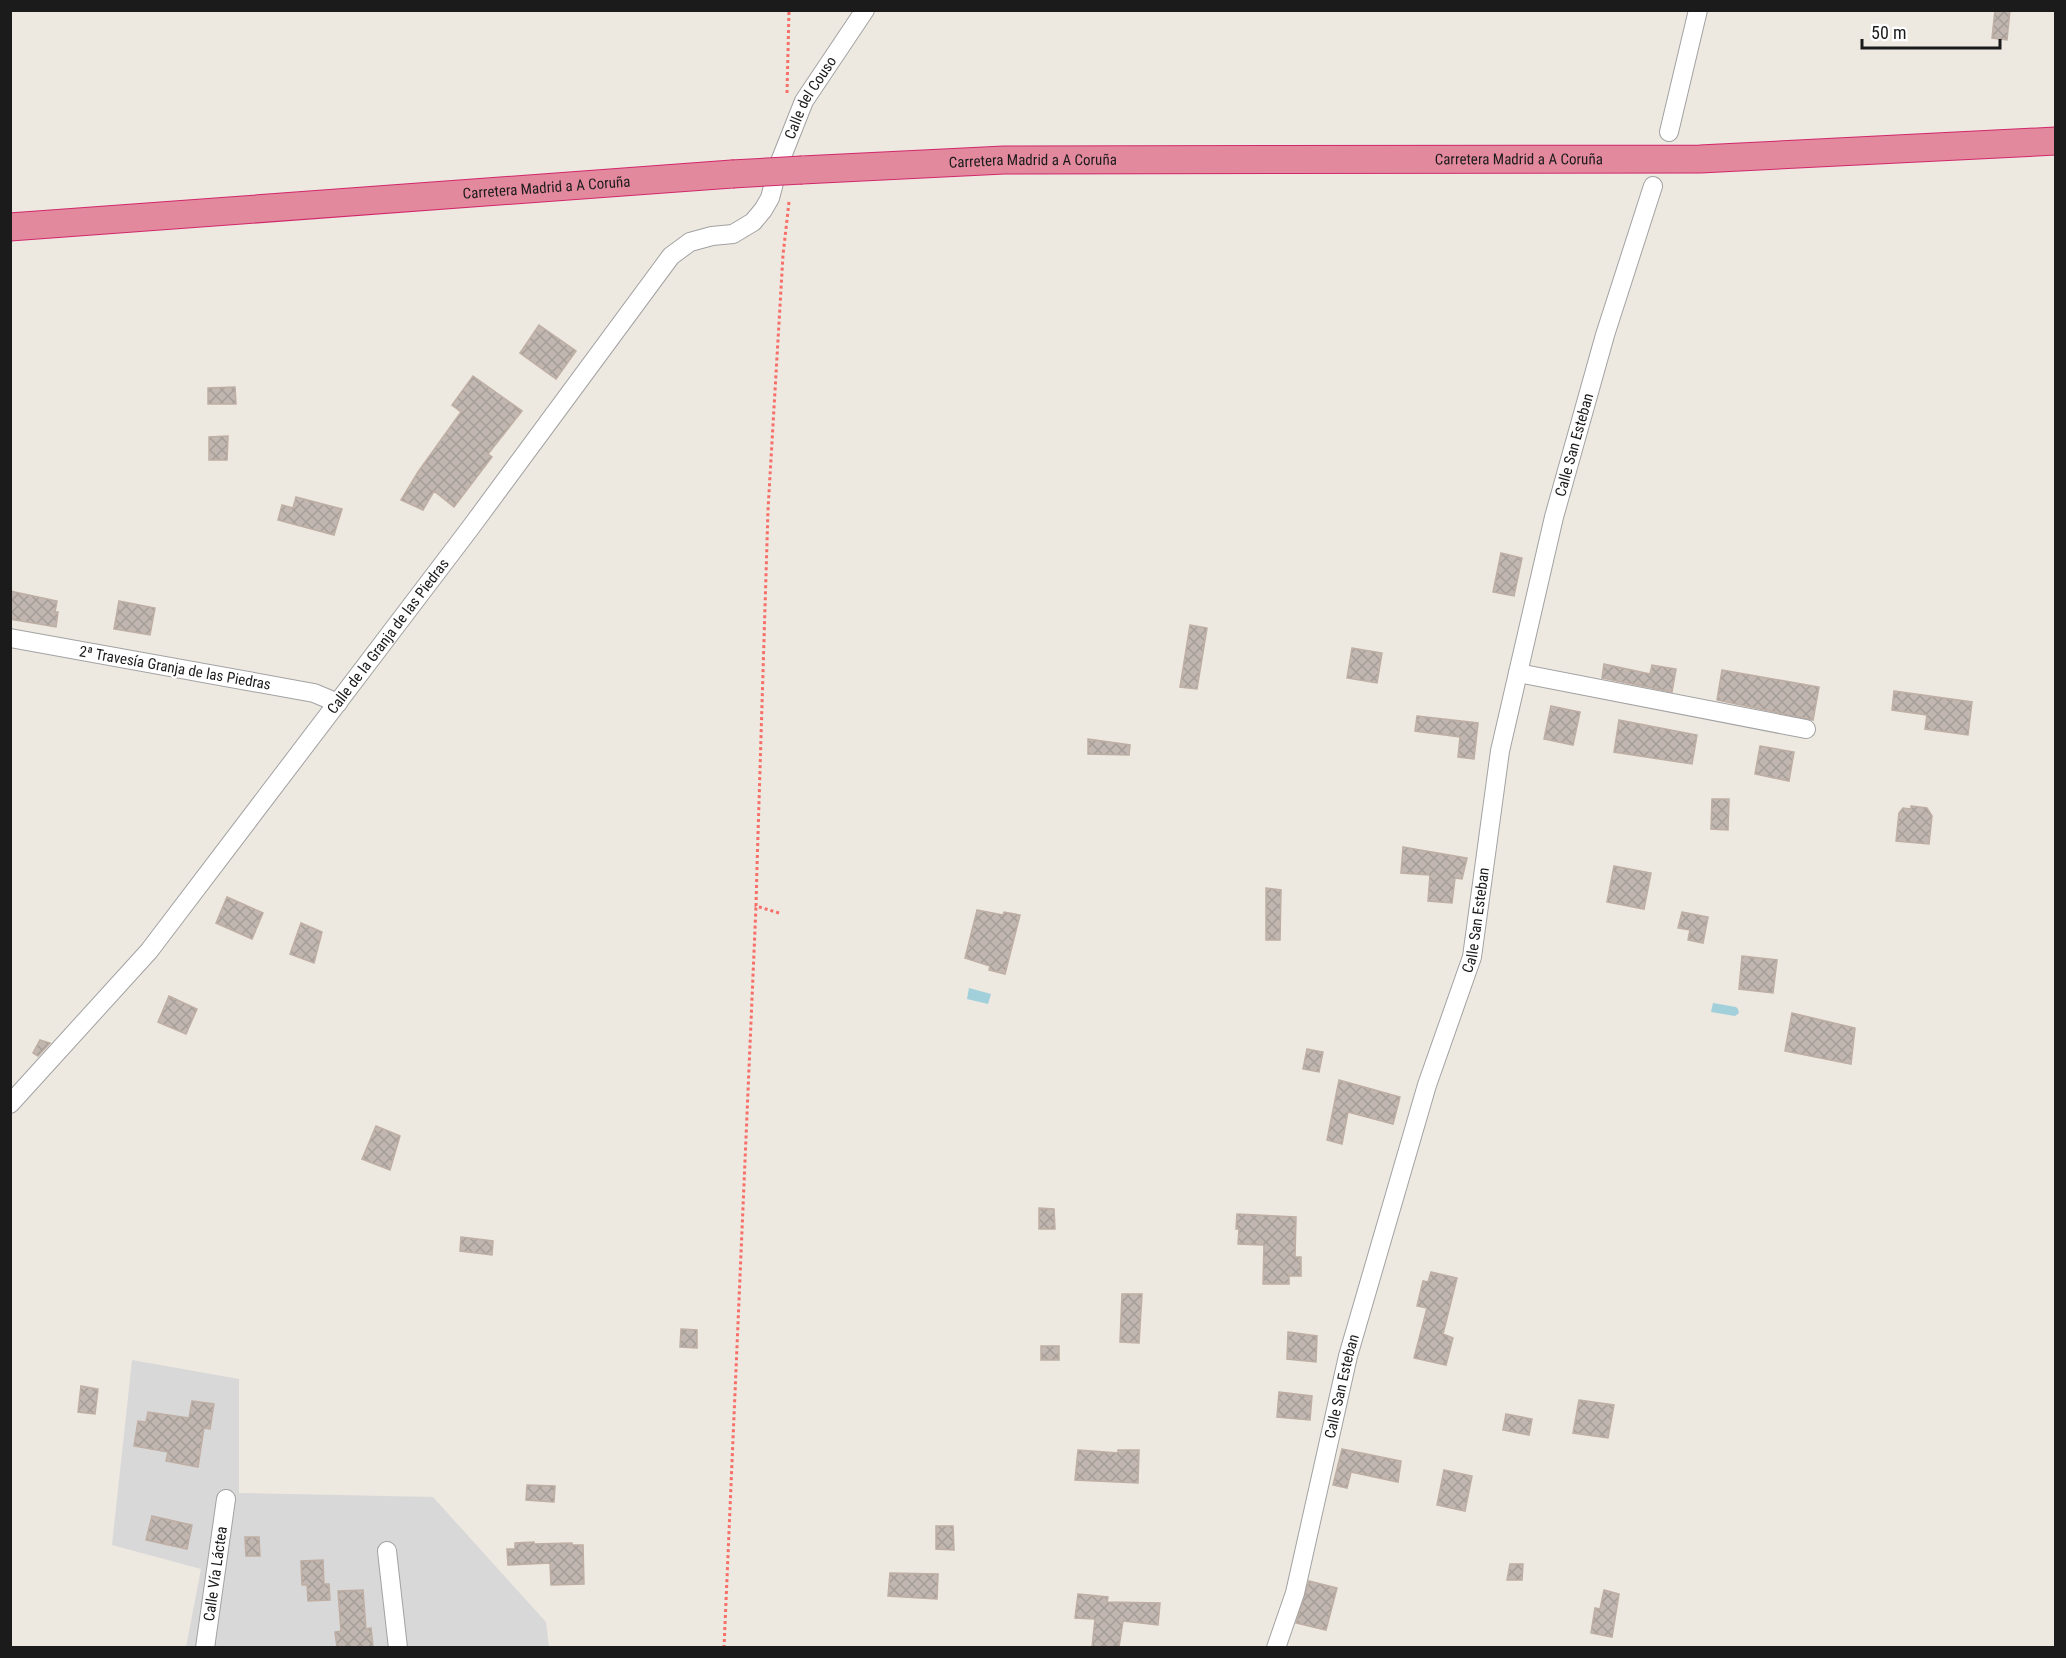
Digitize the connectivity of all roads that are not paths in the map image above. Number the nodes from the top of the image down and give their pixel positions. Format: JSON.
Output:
{"nodes":[{"id":1,"x":865,"y":10,"type":"edge"},
{"id":2,"x":1698,"y":10,"type":"edge"},
{"id":3,"x":1670,"y":132,"type":"dead end"},
{"id":4,"x":2055,"y":141,"type":"edge"},
{"id":5,"x":1653,"y":186,"type":"dead end"},
{"id":6,"x":770,"y":195,"type":"joint"},
{"id":7,"x":10,"y":227,"type":"edge"},
{"id":8,"x":10,"y":639,"type":"edge"},
{"id":9,"x":1518,"y":673,"type":"junction"},
{"id":10,"x":338,"y":703,"type":"junction"},
{"id":11,"x":1806,"y":729,"type":"dead end"},
{"id":12,"x":10,"y":1104,"type":"edge"},
{"id":13,"x":226,"y":1499,"type":"dead end"},
{"id":14,"x":387,"y":1551,"type":"dead end"},
{"id":15,"x":205,"y":1647,"type":"edge"},
{"id":16,"x":398,"y":1647,"type":"edge"},
{"id":17,"x":1275,"y":1647,"type":"edge"}],
"edges":[{"from":1,"to":6,"type":"street","name":"Calle del Couso"},
{"from":2,"to":3,"type":"street"},
{"from":4,"to":7,"type":"highway","name":"Carretera Madrid a A Coruña","bridge":true},
{"from":5,"to":9,"type":"street","name":"Calle San Esteban"},
{"from":6,"to":10,"type":"street","name":"Calle de la Granja de las Piedras"},
{"from":8,"to":10,"type":"street","name":"2ª Travesía Granja de las Piedras"},
{"from":9,"to":11,"type":"street"},
{"from":9,"to":17,"type":"street","name":"Calle San Esteban"},
{"from":10,"to":12,"type":"street","name":"Calle de la Granja de las Piedras"},
{"from":13,"to":15,"type":"street","name":"Calle Vía Láctea"},
{"from":14,"to":16,"type":"street"}]}
